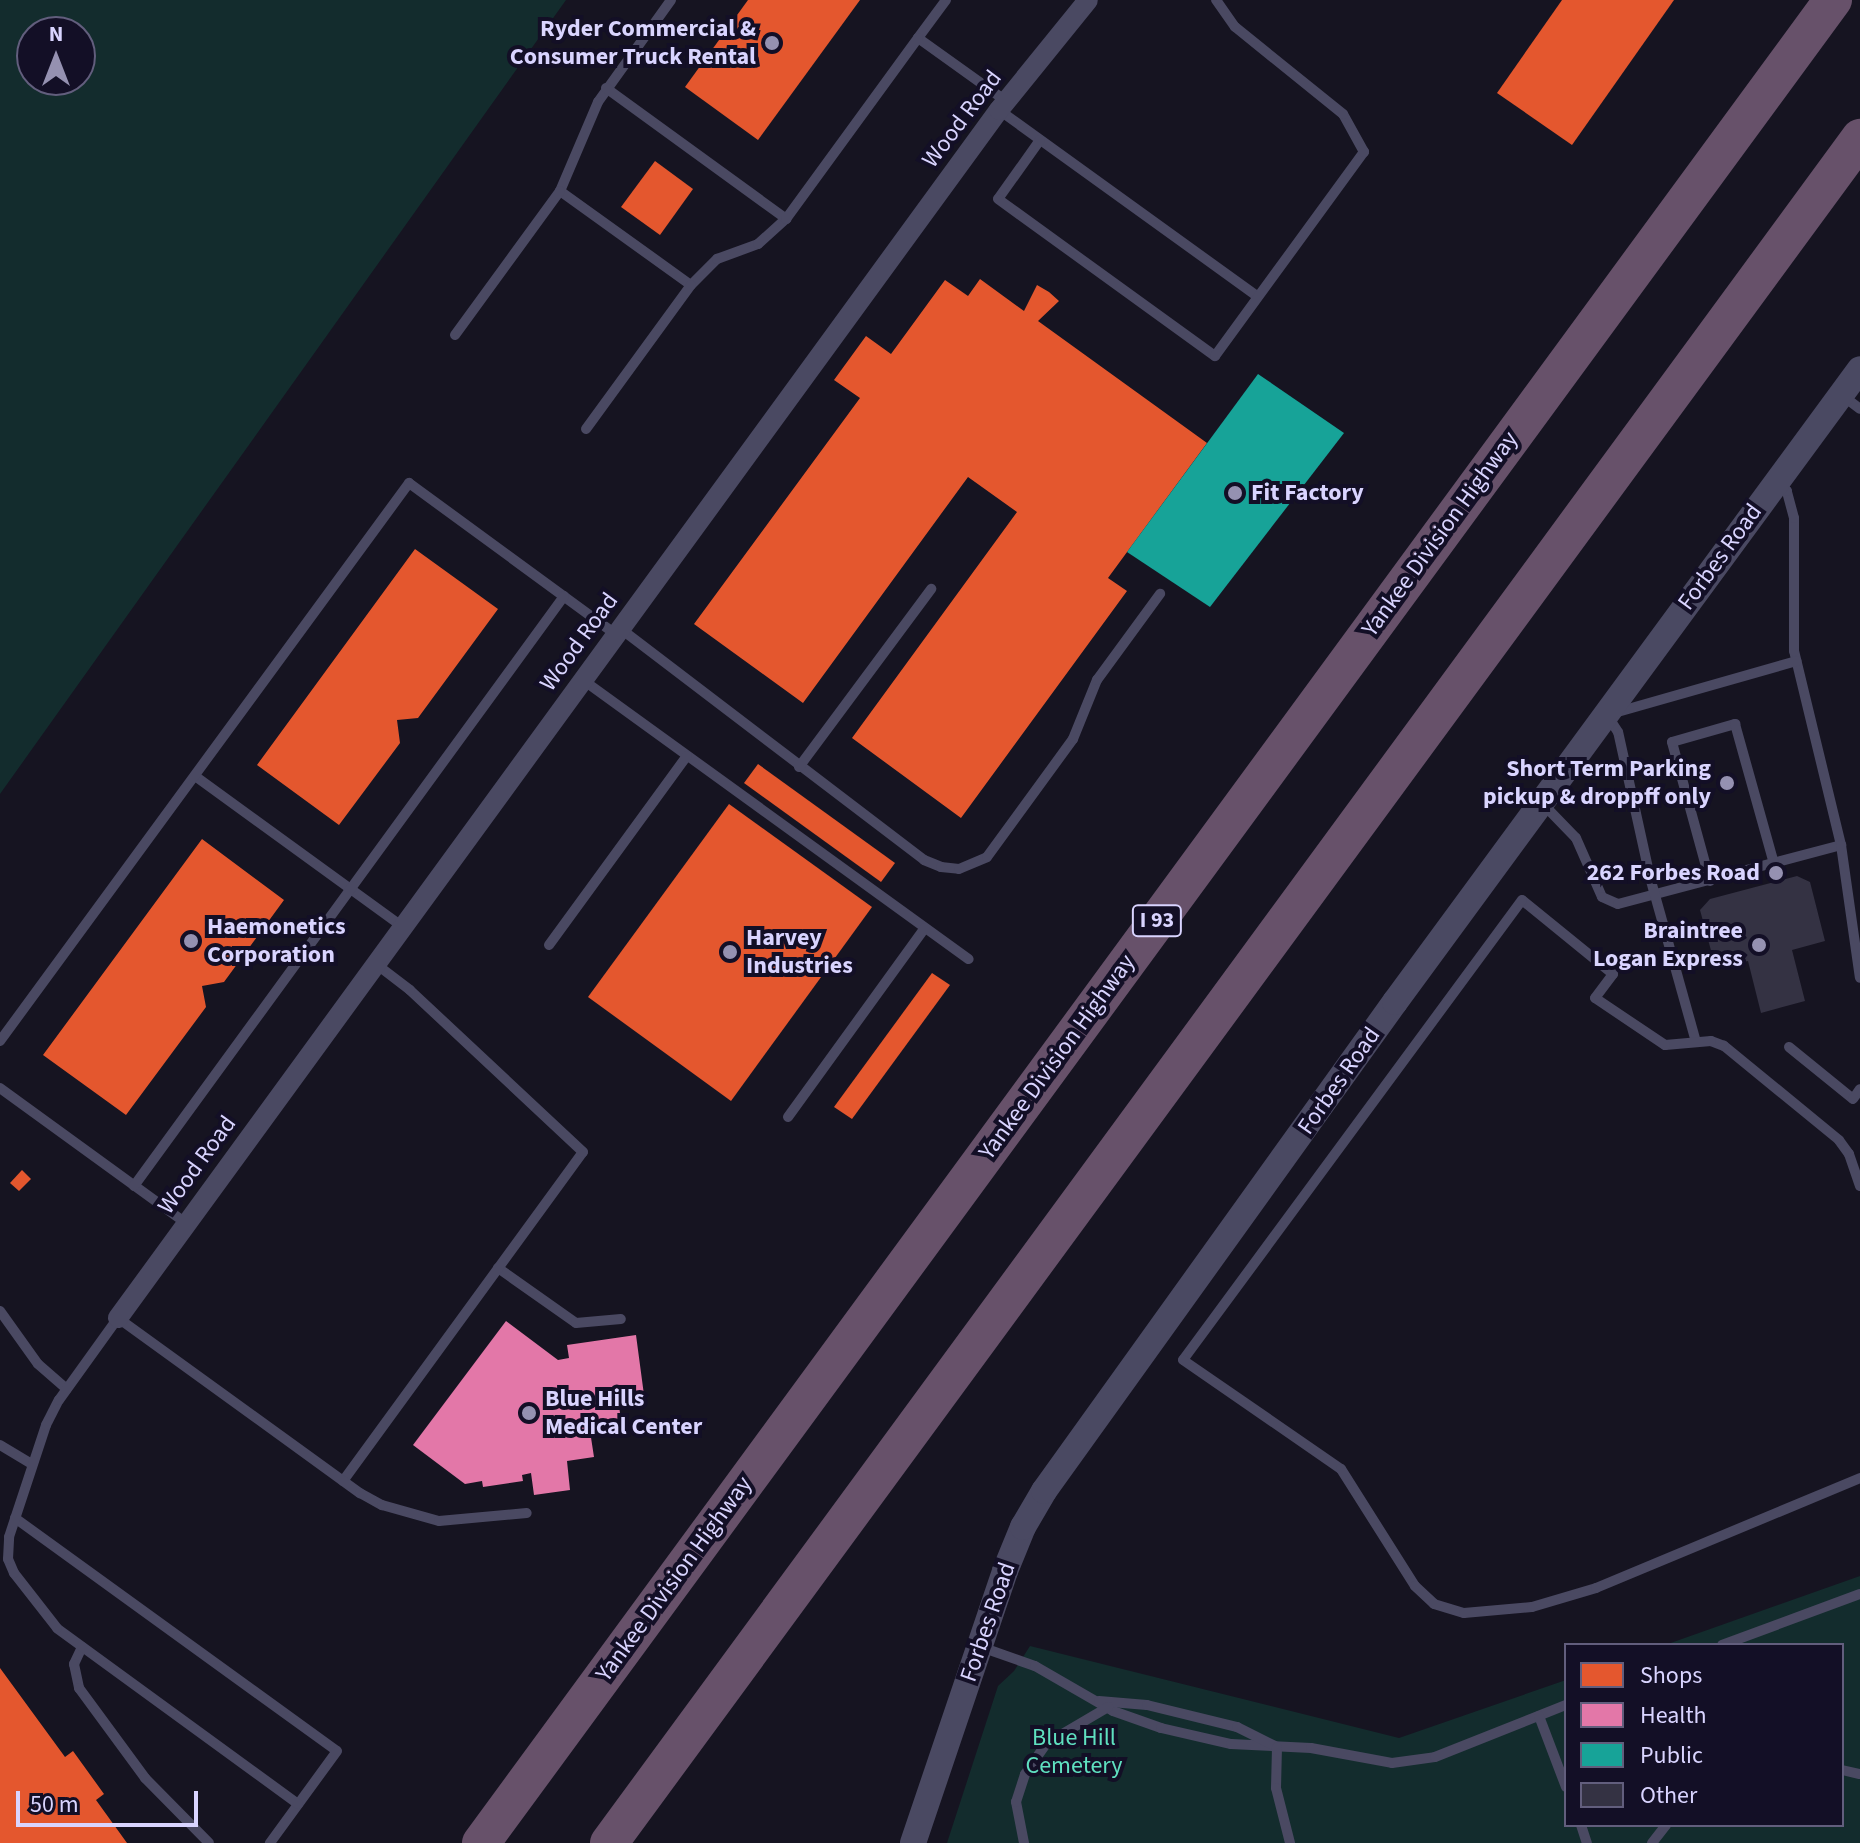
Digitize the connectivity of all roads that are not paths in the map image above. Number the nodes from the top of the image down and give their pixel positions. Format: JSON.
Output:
{"nodes":[{"id":1,"x":671,"y":0,"type":"edge"},
{"id":2,"x":946,"y":0,"type":"edge"},
{"id":3,"x":1088,"y":0,"type":"edge"},
{"id":4,"x":1216,"y":0,"type":"edge"},
{"id":5,"x":1833,"y":0,"type":"edge"},
{"id":6,"x":918,"y":38,"type":"junction"},
{"id":7,"x":606,"y":88,"type":"junction"},
{"id":8,"x":1002,"y":105,"type":"junction"},
{"id":9,"x":1860,"y":138,"type":"edge"},
{"id":10,"x":1040,"y":140,"type":"junction"},
{"id":11,"x":560,"y":191,"type":"junction"},
{"id":12,"x":786,"y":219,"type":"junction"},
{"id":13,"x":691,"y":285,"type":"junction"},
{"id":14,"x":1258,"y":297,"type":"junction"},
{"id":15,"x":455,"y":335,"type":"dead end"},
{"id":16,"x":1860,"y":369,"type":"edge"},
{"id":17,"x":1850,"y":402,"type":"edge"},
{"id":18,"x":586,"y":429,"type":"dead end"},
{"id":19,"x":1775,"y":481,"type":"junction"},
{"id":20,"x":931,"y":589,"type":"dead end"},
{"id":21,"x":1160,"y":594,"type":"dead end"},
{"id":22,"x":564,"y":596,"type":"junction"},
{"id":23,"x":619,"y":632,"type":"junction"},
{"id":24,"x":1796,"y":661,"type":"junction"},
{"id":25,"x":583,"y":680,"type":"junction"},
{"id":26,"x":1607,"y":715,"type":"junction"},
{"id":27,"x":687,"y":756,"type":"junction"},
{"id":28,"x":799,"y":767,"type":"junction"},
{"id":29,"x":195,"y":776,"type":"junction"},
{"id":30,"x":1542,"y":803,"type":"junction"},
{"id":31,"x":1841,"y":845,"type":"junction"},
{"id":32,"x":1774,"y":864,"type":"junction"},
{"id":33,"x":1710,"y":881,"type":"junction"},
{"id":34,"x":350,"y":889,"type":"junction"},
{"id":35,"x":1655,"y":896,"type":"junction"},
{"id":36,"x":403,"y":927,"type":"junction"},
{"id":37,"x":925,"y":928,"type":"junction"},
{"id":38,"x":549,"y":945,"type":"dead end"},
{"id":39,"x":969,"y":959,"type":"dead end"},
{"id":40,"x":376,"y":964,"type":"junction"},
{"id":41,"x":1860,"y":978,"type":"edge"},
{"id":42,"x":0,"y":1041,"type":"edge"},
{"id":43,"x":1696,"y":1042,"type":"junction"},
{"id":44,"x":1789,"y":1047,"type":"dead end"},
{"id":45,"x":0,"y":1088,"type":"edge"},
{"id":46,"x":1860,"y":1089,"type":"edge"},
{"id":47,"x":788,"y":1117,"type":"dead end"},
{"id":48,"x":1858,"y":1174,"type":"edge"},
{"id":49,"x":134,"y":1186,"type":"junction"},
{"id":50,"x":1860,"y":1186,"type":"edge"},
{"id":51,"x":187,"y":1224,"type":"junction"},
{"id":52,"x":498,"y":1268,"type":"junction"},
{"id":53,"x":0,"y":1311,"type":"edge"},
{"id":54,"x":118,"y":1318,"type":"junction"},
{"id":55,"x":621,"y":1319,"type":"dead end"},
{"id":56,"x":67,"y":1389,"type":"junction"},
{"id":57,"x":0,"y":1445,"type":"edge"},
{"id":58,"x":32,"y":1464,"type":"junction"},
{"id":59,"x":1860,"y":1478,"type":"edge"},
{"id":60,"x":343,"y":1481,"type":"junction"},
{"id":61,"x":527,"y":1513,"type":"dead end"},
{"id":62,"x":15,"y":1518,"type":"junction"},
{"id":63,"x":1860,"y":1594,"type":"edge"},
{"id":64,"x":1727,"y":1643,"type":"edge"},
{"id":65,"x":979,"y":1646,"type":"junction"},
{"id":66,"x":82,"y":1647,"type":"junction"},
{"id":67,"x":1096,"y":1701,"type":"junction"},
{"id":68,"x":1564,"y":1706,"type":"edge"},
{"id":69,"x":1108,"y":1707,"type":"junction"},
{"id":70,"x":1539,"y":1716,"type":"junction"},
{"id":71,"x":1277,"y":1747,"type":"junction"},
{"id":72,"x":1564,"y":1782,"type":"edge"},
{"id":73,"x":298,"y":1804,"type":"junction"},
{"id":74,"x":1664,"y":1827,"type":"edge"},
{"id":75,"x":209,"y":1843,"type":"edge"},
{"id":76,"x":270,"y":1843,"type":"edge"},
{"id":77,"x":481,"y":1843,"type":"edge"},
{"id":78,"x":609,"y":1843,"type":"edge"},
{"id":79,"x":913,"y":1843,"type":"edge"},
{"id":80,"x":1024,"y":1843,"type":"edge"},
{"id":81,"x":1290,"y":1843,"type":"edge"},
{"id":82,"x":1652,"y":1843,"type":"edge"}],
"edges":[{"from":1,"to":7,"type":"lane"},
{"from":2,"to":6,"type":"lane"},
{"from":3,"to":8,"type":"street","name":"Wood Road"},
{"from":4,"to":14,"type":"lane"},
{"from":5,"to":77,"type":"highway","name":"Yankee Division Highway","number":"I 93"},
{"from":6,"to":8,"type":"lane"},
{"from":6,"to":12,"type":"lane"},
{"from":7,"to":11,"type":"lane"},
{"from":7,"to":12,"type":"lane"},
{"from":8,"to":10,"type":"lane"},
{"from":8,"to":23,"type":"street","name":"Wood Road"},
{"from":9,"to":78,"type":"highway"},
{"from":10,"to":14,"type":"lane"},
{"from":10,"to":14,"type":"lane"},
{"from":11,"to":13,"type":"lane"},
{"from":11,"to":15,"type":"lane"},
{"from":12,"to":13,"type":"lane"},
{"from":13,"to":18,"type":"lane"},
{"from":16,"to":17,"type":"street","name":"Forbes Road"},
{"from":17,"to":19,"type":"street","name":"Forbes Road"},
{"from":19,"to":24,"type":"lane"},
{"from":19,"to":26,"type":"street","name":"Forbes Road"},
{"from":20,"to":28,"type":"lane"},
{"from":21,"to":28,"type":"lane"},
{"from":22,"to":23,"type":"lane"},
{"from":22,"to":29,"type":"lane"},
{"from":22,"to":34,"type":"lane"},
{"from":23,"to":25,"type":"street","name":"Wood Road"},
{"from":23,"to":28,"type":"lane"},
{"from":24,"to":26,"type":"lane"},
{"from":24,"to":31,"type":"lane"},
{"from":25,"to":27,"type":"lane"},
{"from":25,"to":36,"type":"street","name":"Wood Road"},
{"from":26,"to":30,"type":"street","name":"Forbes Road"},
{"from":26,"to":35,"type":"lane"},
{"from":27,"to":37,"type":"lane"},
{"from":27,"to":38,"type":"lane"},
{"from":29,"to":34,"type":"lane"},
{"from":29,"to":42,"type":"lane"},
{"from":30,"to":35,"type":"lane"},
{"from":30,"to":65,"type":"street","name":"Forbes Road"},
{"from":31,"to":32,"type":"lane"},
{"from":31,"to":41,"type":"lane"},
{"from":32,"to":33,"type":"lane"},
{"from":32,"to":33,"type":"lane"},
{"from":33,"to":35,"type":"lane"},
{"from":34,"to":36,"type":"lane"},
{"from":34,"to":49,"type":"lane"},
{"from":35,"to":43,"type":"lane"},
{"from":36,"to":40,"type":"street","name":"Wood Road"},
{"from":37,"to":39,"type":"lane"},
{"from":37,"to":47,"type":"lane"},
{"from":40,"to":51,"type":"street","name":"Wood Road"},
{"from":40,"to":52,"type":"lane"},
{"from":43,"to":48,"type":"lane"},
{"from":43,"to":59,"type":"lane"},
{"from":44,"to":46,"type":"lane"},
{"from":45,"to":49,"type":"lane"},
{"from":48,"to":50,"type":"lane"},
{"from":49,"to":51,"type":"lane"},
{"from":51,"to":54,"type":"street","name":"Wood Road"},
{"from":52,"to":55,"type":"lane"},
{"from":52,"to":60,"type":"lane"},
{"from":53,"to":56,"type":"lane"},
{"from":54,"to":56,"type":"lane"},
{"from":54,"to":60,"type":"lane"},
{"from":56,"to":58,"type":"lane"},
{"from":57,"to":58,"type":"lane"},
{"from":58,"to":62,"type":"lane"},
{"from":60,"to":61,"type":"lane"},
{"from":62,"to":66,"type":"lane"},
{"from":62,"to":73,"type":"lane"},
{"from":63,"to":64,"type":"lane"},
{"from":65,"to":67,"type":"lane"},
{"from":65,"to":79,"type":"street","name":"Forbes Road"},
{"from":66,"to":73,"type":"lane"},
{"from":66,"to":75,"type":"lane"},
{"from":67,"to":69,"type":"lane"},
{"from":67,"to":71,"type":"lane"},
{"from":68,"to":70,"type":"lane"},
{"from":69,"to":71,"type":"lane"},
{"from":69,"to":80,"type":"lane"},
{"from":70,"to":71,"type":"lane"},
{"from":70,"to":72,"type":"lane"},
{"from":71,"to":81,"type":"lane"},
{"from":73,"to":76,"type":"lane"},
{"from":74,"to":82,"type":"lane"}]}
